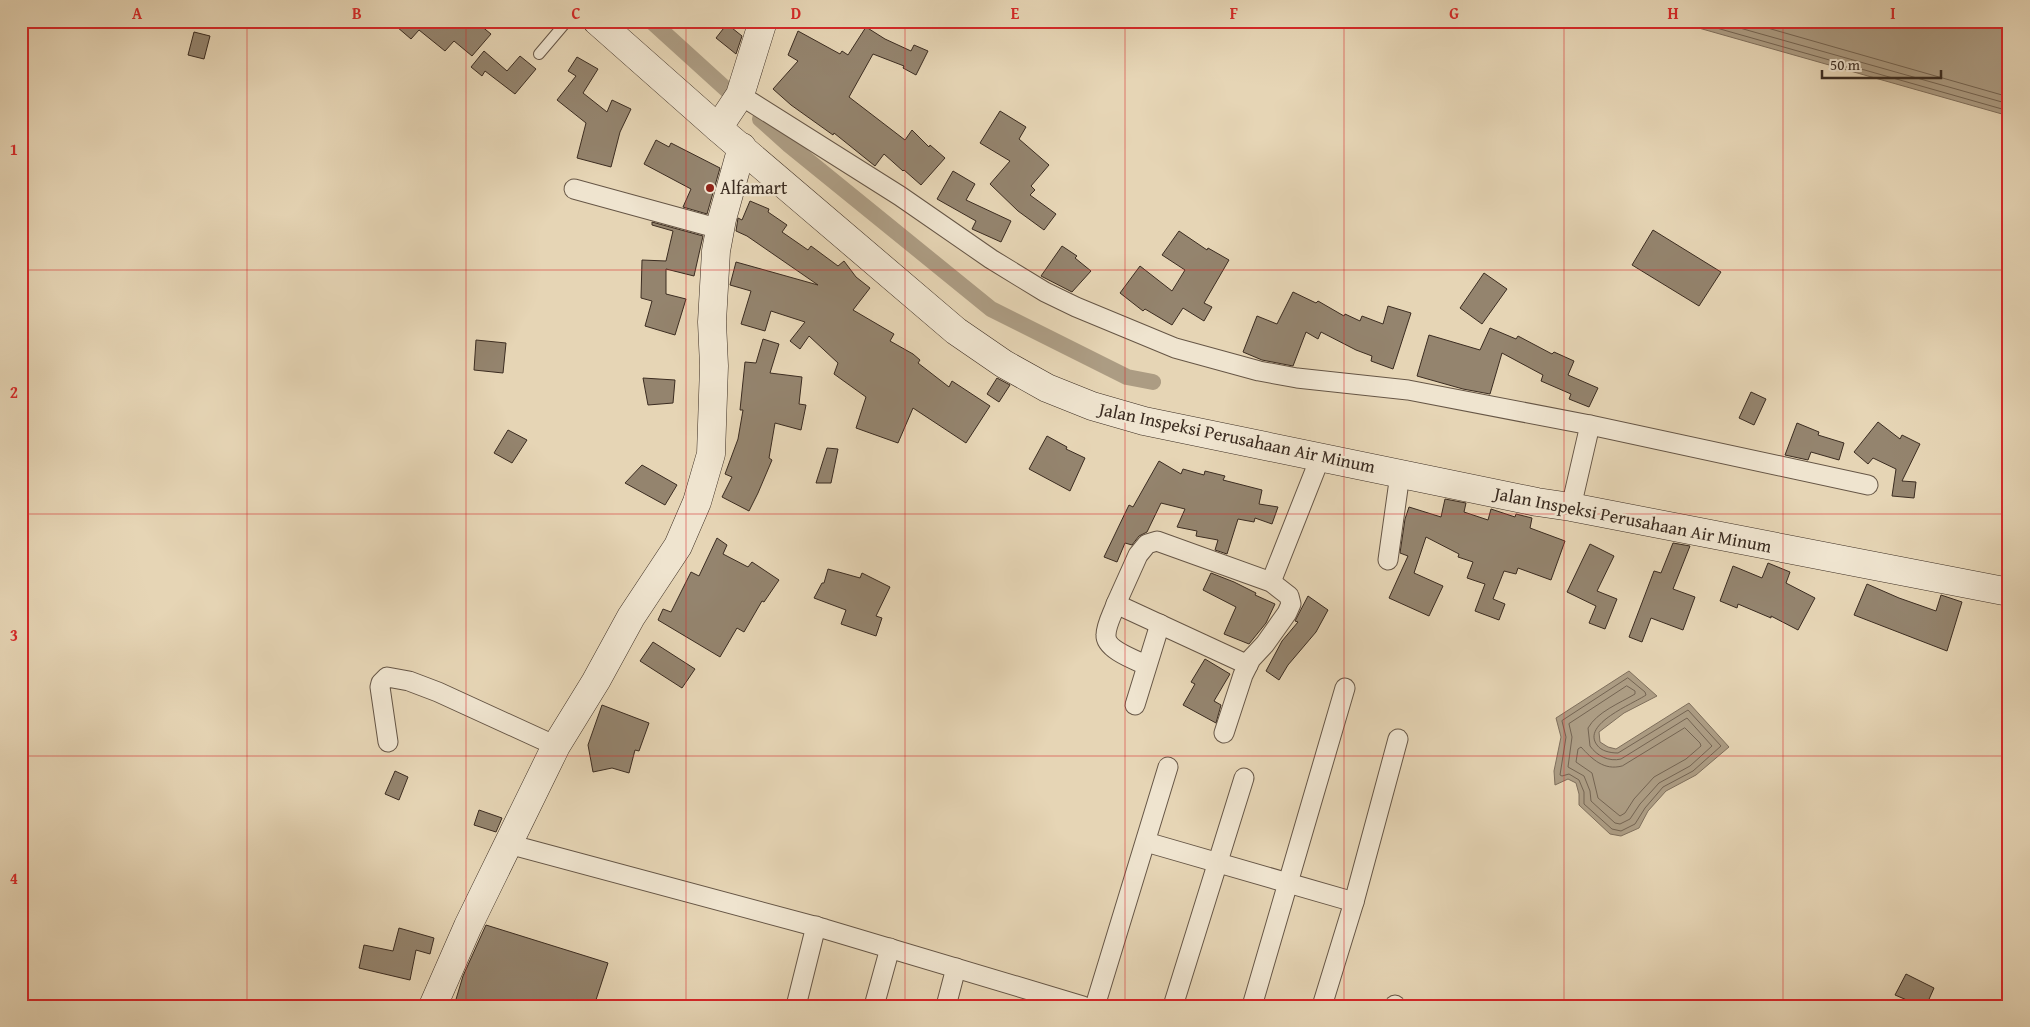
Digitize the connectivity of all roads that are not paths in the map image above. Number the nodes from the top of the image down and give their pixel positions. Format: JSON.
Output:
{"nodes":[{"id":1,"x":567,"y":21,"type":"edge"},
{"id":2,"x":597,"y":21,"type":"edge"},
{"id":3,"x":763,"y":21,"type":"edge"},
{"id":4,"x":539,"y":54,"type":"dead end"},
{"id":5,"x":740,"y":96,"type":"junction"},
{"id":6,"x":718,"y":128,"type":"junction"},
{"id":7,"x":742,"y":147,"type":"junction"},
{"id":8,"x":574,"y":189,"type":"dead end"},
{"id":9,"x":720,"y":229,"type":"junction"},
{"id":10,"x":1590,"y":425,"type":"junction"},
{"id":11,"x":1320,"y":458,"type":"junction"},
{"id":12,"x":1400,"y":474,"type":"junction"},
{"id":13,"x":1868,"y":485,"type":"dead end"},
{"id":14,"x":1571,"y":507,"type":"junction"},
{"id":15,"x":1388,"y":560,"type":"dead end"},
{"id":16,"x":1271,"y":582,"type":"junction"},
{"id":17,"x":2009,"y":592,"type":"edge"},
{"id":18,"x":1116,"y":604,"type":"junction"},
{"id":19,"x":1160,"y":624,"type":"junction"},
{"id":20,"x":1146,"y":665,"type":"junction"},
{"id":21,"x":1248,"y":665,"type":"junction"},
{"id":22,"x":1345,"y":688,"type":"dead end"},
{"id":23,"x":1135,"y":705,"type":"dead end"},
{"id":24,"x":1224,"y":733,"type":"dead end"},
{"id":25,"x":1398,"y":739,"type":"dead end"},
{"id":26,"x":388,"y":742,"type":"dead end"},
{"id":27,"x":556,"y":746,"type":"junction"},
{"id":28,"x":1168,"y":766,"type":"dead end"},
{"id":29,"x":1244,"y":778,"type":"dead end"},
{"id":30,"x":1146,"y":842,"type":"junction"},
{"id":31,"x":508,"y":844,"type":"junction"},
{"id":32,"x":1218,"y":862,"type":"junction"},
{"id":33,"x":1288,"y":882,"type":"junction"},
{"id":34,"x":1354,"y":902,"type":"junction"},
{"id":35,"x":816,"y":926,"type":"junction"},
{"id":36,"x":890,"y":948,"type":"junction"},
{"id":37,"x":956,"y":968,"type":"junction"},
{"id":38,"x":1024,"y":997,"type":"edge"},
{"id":39,"x":433,"y":1006,"type":"edge"},
{"id":40,"x":796,"y":1006,"type":"edge"},
{"id":41,"x":874,"y":1006,"type":"edge"},
{"id":42,"x":946,"y":1006,"type":"edge"},
{"id":43,"x":1083,"y":1006,"type":"edge"},
{"id":44,"x":1095,"y":1006,"type":"edge"},
{"id":45,"x":1173,"y":1006,"type":"edge"},
{"id":46,"x":1252,"y":1006,"type":"edge"},
{"id":47,"x":1322,"y":1006,"type":"edge"}],
"edges":[{"from":1,"to":4,"type":"lane"},
{"from":2,"to":6,"type":"street","name":"Jalan Inspeksi Perusahaan Air Minum"},
{"from":3,"to":5,"type":"street"},
{"from":5,"to":6,"type":"street"},
{"from":5,"to":10,"type":"street"},
{"from":6,"to":7,"type":"street","name":"Jalan Inspeksi Perusahaan Air Minum"},
{"from":7,"to":9,"type":"street"},
{"from":7,"to":11,"type":"street","name":"Jalan Inspeksi Perusahaan Air Minum"},
{"from":8,"to":9,"type":"street"},
{"from":9,"to":27,"type":"street"},
{"from":10,"to":13,"type":"street"},
{"from":10,"to":14,"type":"street"},
{"from":11,"to":12,"type":"street","name":"Jalan Inspeksi Perusahaan Air Minum"},
{"from":11,"to":16,"type":"street"},
{"from":12,"to":14,"type":"street","name":"Jalan Inspeksi Perusahaan Air Minum"},
{"from":12,"to":15,"type":"street"},
{"from":14,"to":17,"type":"street","name":"Jalan Inspeksi Perusahaan Air Minum"},
{"from":16,"to":18,"type":"street"},
{"from":16,"to":21,"type":"street"},
{"from":18,"to":19,"type":"street"},
{"from":18,"to":20,"type":"street"},
{"from":19,"to":20,"type":"street"},
{"from":19,"to":21,"type":"street"},
{"from":20,"to":23,"type":"street"},
{"from":21,"to":24,"type":"street"},
{"from":22,"to":33,"type":"street"},
{"from":25,"to":34,"type":"street"},
{"from":26,"to":27,"type":"street"},
{"from":27,"to":31,"type":"street"},
{"from":28,"to":30,"type":"street"},
{"from":29,"to":32,"type":"street"},
{"from":30,"to":32,"type":"street"},
{"from":30,"to":44,"type":"street"},
{"from":31,"to":35,"type":"street"},
{"from":31,"to":39,"type":"street"},
{"from":32,"to":33,"type":"street"},
{"from":32,"to":45,"type":"street"},
{"from":33,"to":34,"type":"street"},
{"from":33,"to":46,"type":"street"},
{"from":34,"to":47,"type":"street"},
{"from":35,"to":36,"type":"street"},
{"from":35,"to":40,"type":"street"},
{"from":36,"to":37,"type":"street"},
{"from":36,"to":41,"type":"street"},
{"from":37,"to":38,"type":"street"},
{"from":37,"to":42,"type":"street"},
{"from":38,"to":43,"type":"street"}]}
